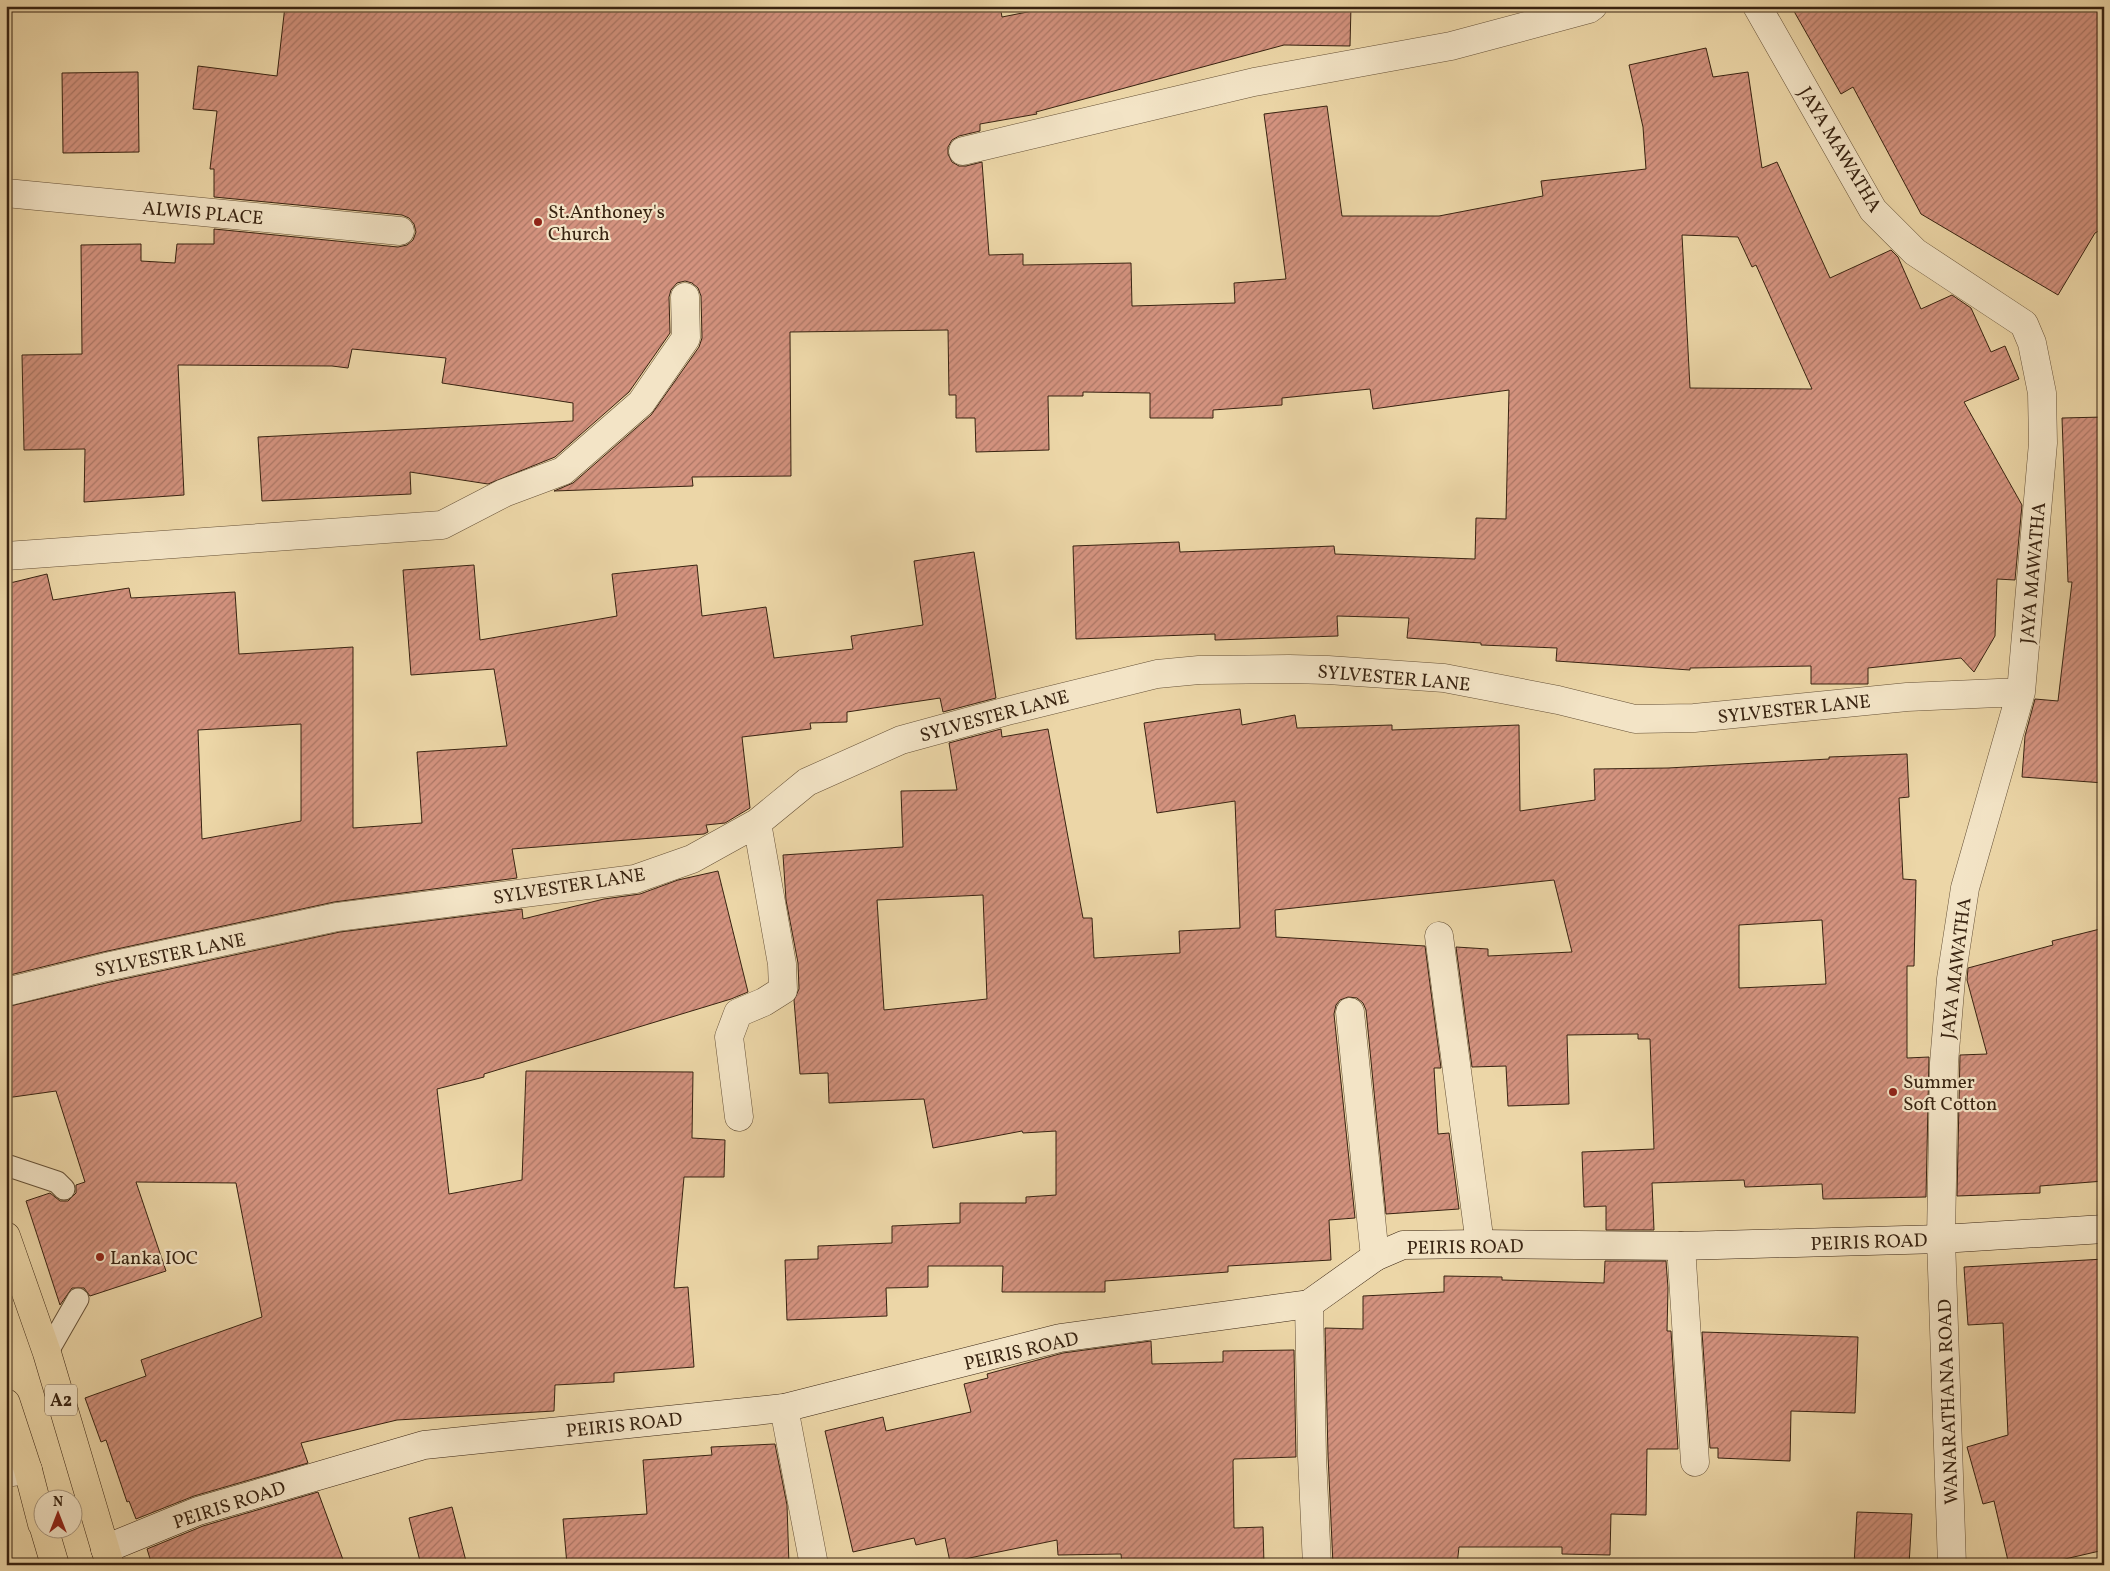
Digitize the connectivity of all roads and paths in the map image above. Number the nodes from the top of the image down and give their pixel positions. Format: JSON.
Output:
{"nodes":[{"id":1,"x":1593,"y":6,"type":"edge"},
{"id":2,"x":1757,"y":6,"type":"edge"},
{"id":3,"x":963,"y":151,"type":"dead end"},
{"id":4,"x":6,"y":193,"type":"edge"},
{"id":5,"x":400,"y":231,"type":"dead end"},
{"id":6,"x":685,"y":297,"type":"dead end"},
{"id":7,"x":6,"y":556,"type":"edge"},
{"id":8,"x":2021,"y":692,"type":"junction"},
{"id":9,"x":757,"y":823,"type":"junction"},
{"id":10,"x":1440,"y":936,"type":"dead end"},
{"id":11,"x":6,"y":992,"type":"edge"},
{"id":12,"x":1350,"y":1012,"type":"dead end"},
{"id":13,"x":739,"y":1117,"type":"dead end"},
{"id":14,"x":6,"y":1165,"type":"edge"},
{"id":15,"x":64,"y":1189,"type":"dead end"},
{"id":16,"x":2104,"y":1229,"type":"edge"},
{"id":17,"x":6,"y":1236,"type":"edge"},
{"id":18,"x":1942,"y":1239,"type":"junction"},
{"id":19,"x":1480,"y":1244,"type":"junction"},
{"id":20,"x":1681,"y":1246,"type":"junction"},
{"id":21,"x":1376,"y":1257,"type":"junction"},
{"id":22,"x":78,"y":1299,"type":"dead end"},
{"id":23,"x":1309,"y":1304,"type":"junction"},
{"id":24,"x":47,"y":1354,"type":"junction"},
{"id":25,"x":6,"y":1403,"type":"edge"},
{"id":26,"x":784,"y":1408,"type":"junction"},
{"id":27,"x":1695,"y":1462,"type":"dead end"},
{"id":28,"x":17,"y":1471,"type":"edge"},
{"id":29,"x":32,"y":1503,"type":"edge"},
{"id":30,"x":47,"y":1538,"type":"edge"},
{"id":31,"x":108,"y":1557,"type":"edge"},
{"id":32,"x":55,"y":1565,"type":"edge"},
{"id":33,"x":814,"y":1565,"type":"edge"},
{"id":34,"x":1317,"y":1565,"type":"edge"},
{"id":35,"x":1952,"y":1565,"type":"edge"}],
"edges":[{"from":1,"to":3,"type":"street"},
{"from":2,"to":8,"type":"street","name":"JAYA MAWATHA"},
{"from":4,"to":5,"type":"street","name":"ALWIS PLACE"},
{"from":6,"to":7,"type":"street"},
{"from":8,"to":9,"type":"street","name":"SYLVESTER LANE"},
{"from":8,"to":18,"type":"street","name":"JAYA MAWATHA"},
{"from":9,"to":11,"type":"street","name":"SYLVESTER LANE"},
{"from":9,"to":13,"type":"street"},
{"from":10,"to":19,"type":"street"},
{"from":12,"to":21,"type":"street"},
{"from":14,"to":15,"type":"lane"},
{"from":16,"to":18,"type":"street","name":"PEIRIS ROAD"},
{"from":17,"to":24,"type":"highway","number":"A2"},
{"from":18,"to":20,"type":"street","name":"PEIRIS ROAD"},
{"from":18,"to":35,"type":"street","name":"WANARATHANA ROAD"},
{"from":19,"to":20,"type":"street","name":"PEIRIS ROAD"},
{"from":19,"to":21,"type":"street","name":"PEIRIS ROAD"},
{"from":20,"to":27,"type":"street"},
{"from":21,"to":23,"type":"street","name":"PEIRIS ROAD"},
{"from":22,"to":24,"type":"lane"},
{"from":23,"to":26,"type":"street","name":"PEIRIS ROAD"},
{"from":23,"to":34,"type":"street"},
{"from":24,"to":31,"type":"highway","number":"A2"},
{"from":25,"to":28,"type":"highway"},
{"from":26,"to":31,"type":"street","name":"PEIRIS ROAD"},
{"from":26,"to":33,"type":"street"},
{"from":28,"to":29,"type":"highway"},
{"from":30,"to":32,"type":"highway"}]}
